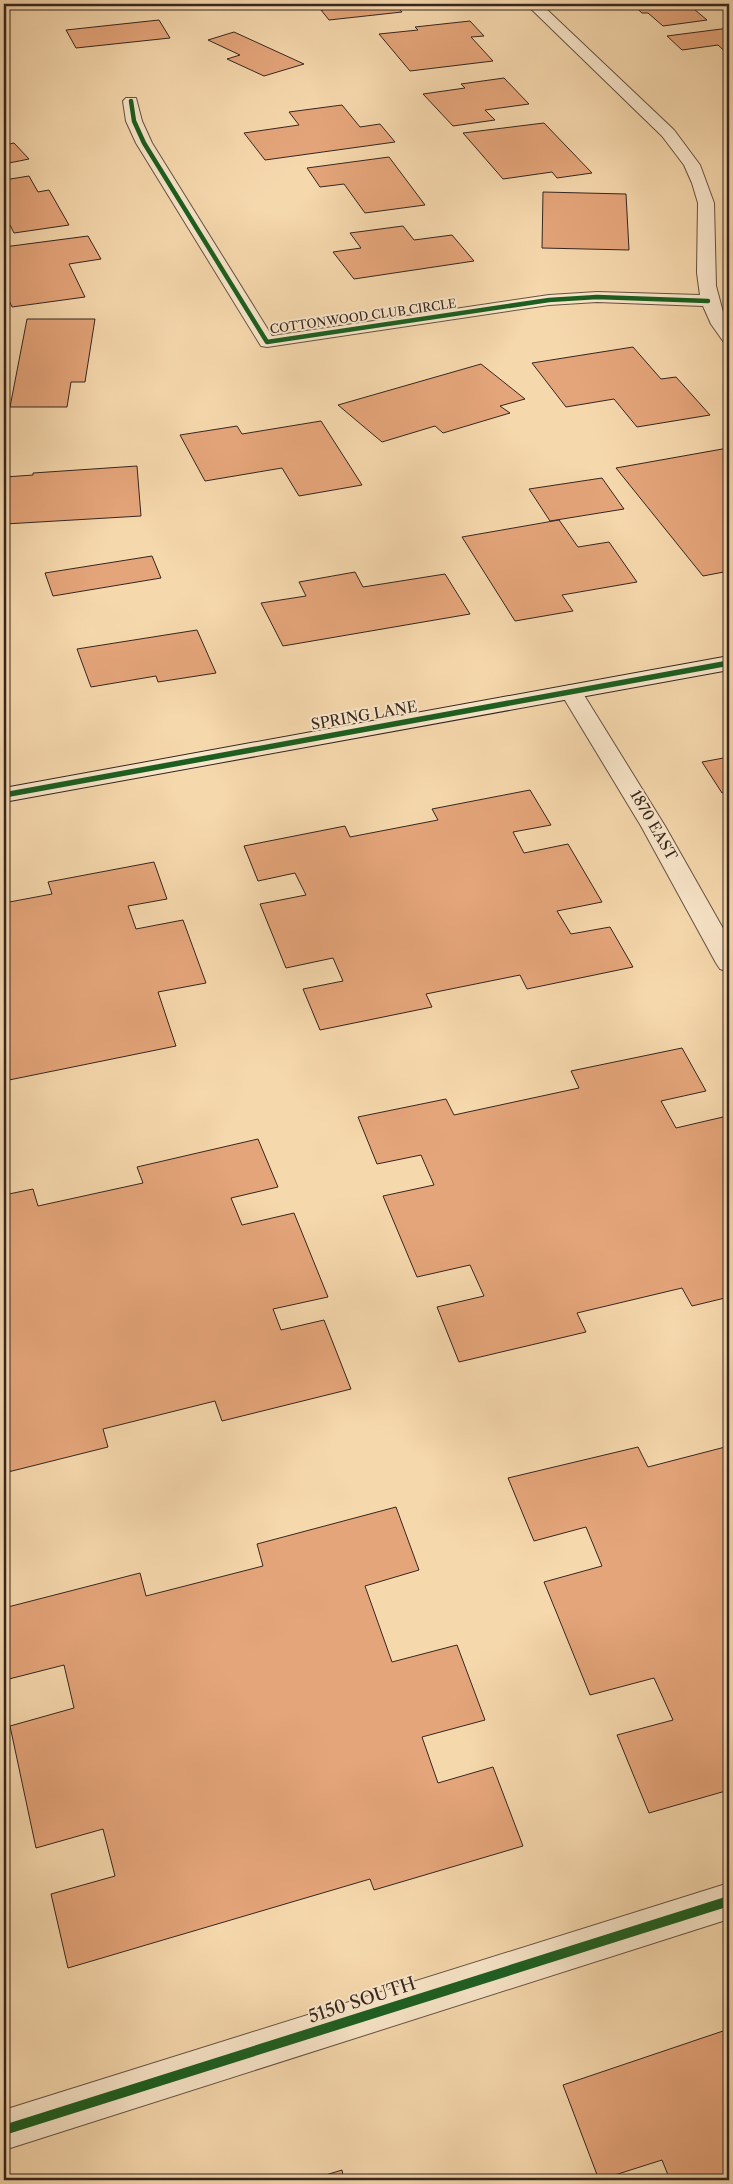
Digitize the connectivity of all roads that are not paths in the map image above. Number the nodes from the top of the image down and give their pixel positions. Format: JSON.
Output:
{"nodes":[{"id":1,"x":533,"y":4,"type":"edge"},
{"id":2,"x":131,"y":102,"type":"dead end"},
{"id":3,"x":708,"y":300,"type":"junction"},
{"id":4,"x":729,"y":337,"type":"edge"},
{"id":5,"x":729,"y":663,"type":"edge"},
{"id":6,"x":572,"y":692,"type":"junction"},
{"id":7,"x":4,"y":795,"type":"edge"},
{"id":8,"x":729,"y":963,"type":"edge"},
{"id":9,"x":729,"y":1902,"type":"edge"},
{"id":10,"x":4,"y":2130,"type":"edge"}],
"edges":[{"from":1,"to":3,"type":"street"},
{"from":2,"to":3,"type":"street","name":"COTTONWOOD CLUB CIRCLE"},
{"from":3,"to":4,"type":"street"},
{"from":5,"to":6,"type":"street","name":"SPRING LANE"},
{"from":6,"to":7,"type":"street","name":"SPRING LANE"},
{"from":6,"to":8,"type":"street","name":"1870 EAST"},
{"from":9,"to":10,"type":"street","name":"5150 SOUTH"}]}
